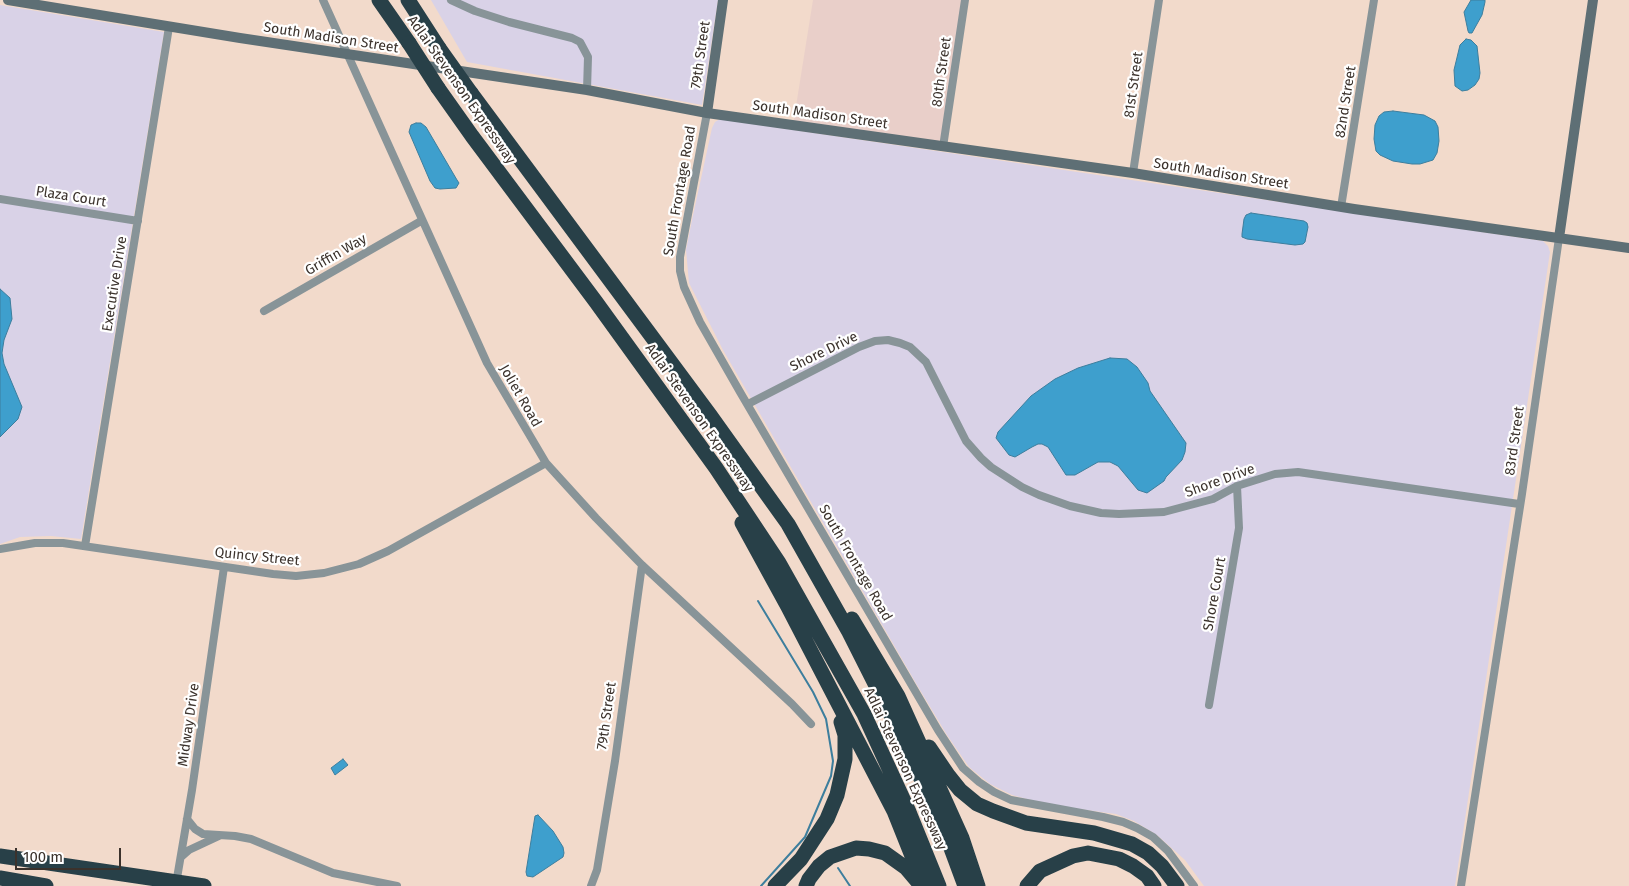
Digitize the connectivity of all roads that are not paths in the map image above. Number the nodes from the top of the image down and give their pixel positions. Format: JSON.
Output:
{"nodes":[{"id":1,"x":8,"y":0,"type":"edge"},
{"id":2,"x":323,"y":0,"type":"edge"},
{"id":3,"x":379,"y":0,"type":"edge"},
{"id":4,"x":408,"y":0,"type":"edge"},
{"id":5,"x":451,"y":0,"type":"edge"},
{"id":6,"x":723,"y":0,"type":"edge"},
{"id":7,"x":965,"y":0,"type":"edge"},
{"id":8,"x":1159,"y":0,"type":"edge"},
{"id":9,"x":1374,"y":0,"type":"edge"},
{"id":10,"x":1593,"y":0,"type":"edge"},
{"id":11,"x":169,"y":27,"type":"junction"},
{"id":12,"x":346,"y":54,"type":"junction"},
{"id":13,"x":587,"y":90,"type":"junction"},
{"id":14,"x":707,"y":113,"type":"junction"},
{"id":15,"x":943,"y":147,"type":"junction"},
{"id":16,"x":1134,"y":173,"type":"junction"},
{"id":17,"x":0,"y":198,"type":"edge"},
{"id":18,"x":1341,"y":207,"type":"junction"},
{"id":19,"x":138,"y":221,"type":"junction"},
{"id":20,"x":421,"y":221,"type":"junction"},
{"id":21,"x":1559,"y":238,"type":"junction"},
{"id":22,"x":1629,"y":248,"type":"edge"},
{"id":23,"x":264,"y":312,"type":"dead end"},
{"id":24,"x":748,"y":404,"type":"junction"},
{"id":25,"x":546,"y":463,"type":"junction"},
{"id":26,"x":716,"y":468,"type":"junction"},
{"id":27,"x":1237,"y":486,"type":"junction"},
{"id":28,"x":1520,"y":504,"type":"junction"},
{"id":29,"x":788,"y":524,"type":"junction"},
{"id":30,"x":85,"y":546,"type":"junction"},
{"id":31,"x":0,"y":549,"type":"edge"},
{"id":32,"x":642,"y":565,"type":"junction"},
{"id":33,"x":224,"y":567,"type":"junction"},
{"id":34,"x":898,"y":696,"type":"junction"},
{"id":35,"x":835,"y":698,"type":"junction"},
{"id":36,"x":1209,"y":705,"type":"dead end"},
{"id":37,"x":811,"y":724,"type":"dead end"},
{"id":38,"x":187,"y":819,"type":"junction"},
{"id":39,"x":220,"y":835,"type":"junction"},
{"id":40,"x":0,"y":856,"type":"edge"},
{"id":41,"x":181,"y":857,"type":"junction"},
{"id":42,"x":0,"y":878,"type":"edge"},
{"id":43,"x":176,"y":884,"type":"edge"},
{"id":44,"x":46,"y":886,"type":"edge"},
{"id":45,"x":204,"y":886,"type":"edge"},
{"id":46,"x":397,"y":886,"type":"edge"},
{"id":47,"x":591,"y":886,"type":"edge"},
{"id":48,"x":775,"y":886,"type":"edge"},
{"id":49,"x":806,"y":886,"type":"edge"},
{"id":50,"x":922,"y":886,"type":"edge"},
{"id":51,"x":939,"y":886,"type":"edge"},
{"id":52,"x":965,"y":886,"type":"edge"},
{"id":53,"x":978,"y":886,"type":"edge"},
{"id":54,"x":1027,"y":886,"type":"edge"},
{"id":55,"x":1154,"y":886,"type":"edge"},
{"id":56,"x":1177,"y":886,"type":"edge"},
{"id":57,"x":1194,"y":886,"type":"edge"},
{"id":58,"x":1461,"y":886,"type":"edge"}],
"edges":[{"from":1,"to":11,"type":"street","name":"South Madison Street"},
{"from":2,"to":12,"type":"street","name":"Joliet Road"},
{"from":3,"to":26,"type":"highway","name":"Adlai Stevenson Expressway","bridge":true},
{"from":4,"to":29,"type":"highway","name":"Adlai Stevenson Expressway","bridge":true},
{"from":5,"to":13,"type":"street"},
{"from":6,"to":14,"type":"street","name":"79th Street"},
{"from":7,"to":15,"type":"street","name":"80th Street"},
{"from":8,"to":16,"type":"street","name":"81st Street"},
{"from":9,"to":18,"type":"street","name":"82nd Street"},
{"from":10,"to":21,"type":"street","name":"83rd Street"},
{"from":11,"to":12,"type":"street","name":"South Madison Street"},
{"from":11,"to":19,"type":"street","name":"Executive Drive"},
{"from":12,"to":13,"type":"street","name":"South Madison Street"},
{"from":12,"to":20,"type":"street","name":"Joliet Road"},
{"from":13,"to":14,"type":"street","name":"South Madison Street"},
{"from":14,"to":15,"type":"street","name":"South Madison Street"},
{"from":14,"to":24,"type":"street","name":"South Frontage Road"},
{"from":15,"to":16,"type":"street","name":"South Madison Street"},
{"from":16,"to":18,"type":"street","name":"South Madison Street"},
{"from":17,"to":19,"type":"street","name":"Plaza Court"},
{"from":18,"to":21,"type":"street","name":"South Madison Street"},
{"from":19,"to":30,"type":"street","name":"Executive Drive"},
{"from":20,"to":23,"type":"street","name":"Griffin Way"},
{"from":20,"to":25,"type":"street","name":"Joliet Road"},
{"from":21,"to":22,"type":"street","name":"South Madison Street"},
{"from":21,"to":28,"type":"street","name":"83rd Street"},
{"from":24,"to":27,"type":"street","name":"Shore Drive"},
{"from":24,"to":57,"type":"street","name":"South Frontage Road"},
{"from":25,"to":32,"type":"street","name":"Joliet Road"},
{"from":25,"to":33,"type":"street","name":"Quincy Street"},
{"from":26,"to":35,"type":"highway"},
{"from":26,"to":51,"type":"highway","name":"Adlai Stevenson Expressway"},
{"from":27,"to":28,"type":"street","name":"Shore Drive"},
{"from":27,"to":36,"type":"street","name":"Shore Court"},
{"from":28,"to":58,"type":"street","name":"83rd Street"},
{"from":29,"to":34,"type":"highway"},
{"from":29,"to":52,"type":"highway","name":"Adlai Stevenson Expressway"},
{"from":30,"to":31,"type":"street","name":"Quincy Street"},
{"from":30,"to":33,"type":"street","name":"Quincy Street"},
{"from":32,"to":37,"type":"street","name":"Joliet Road"},
{"from":32,"to":47,"type":"street","name":"79th Street"},
{"from":33,"to":38,"type":"street","name":"Midway Drive"},
{"from":34,"to":53,"type":"highway"},
{"from":34,"to":56,"type":"highway"},
{"from":35,"to":48,"type":"highway"},
{"from":35,"to":50,"type":"highway"},
{"from":38,"to":39,"type":"street"},
{"from":38,"to":41,"type":"street","name":"Midway Drive"},
{"from":39,"to":41,"type":"street"},
{"from":39,"to":46,"type":"street"},
{"from":40,"to":43,"type":"highway"},
{"from":41,"to":43,"type":"street","name":"Midway Drive"},
{"from":42,"to":44,"type":"highway"},
{"from":43,"to":45,"type":"highway"},
{"from":49,"to":50,"type":"highway"},
{"from":54,"to":55,"type":"highway"}]}
